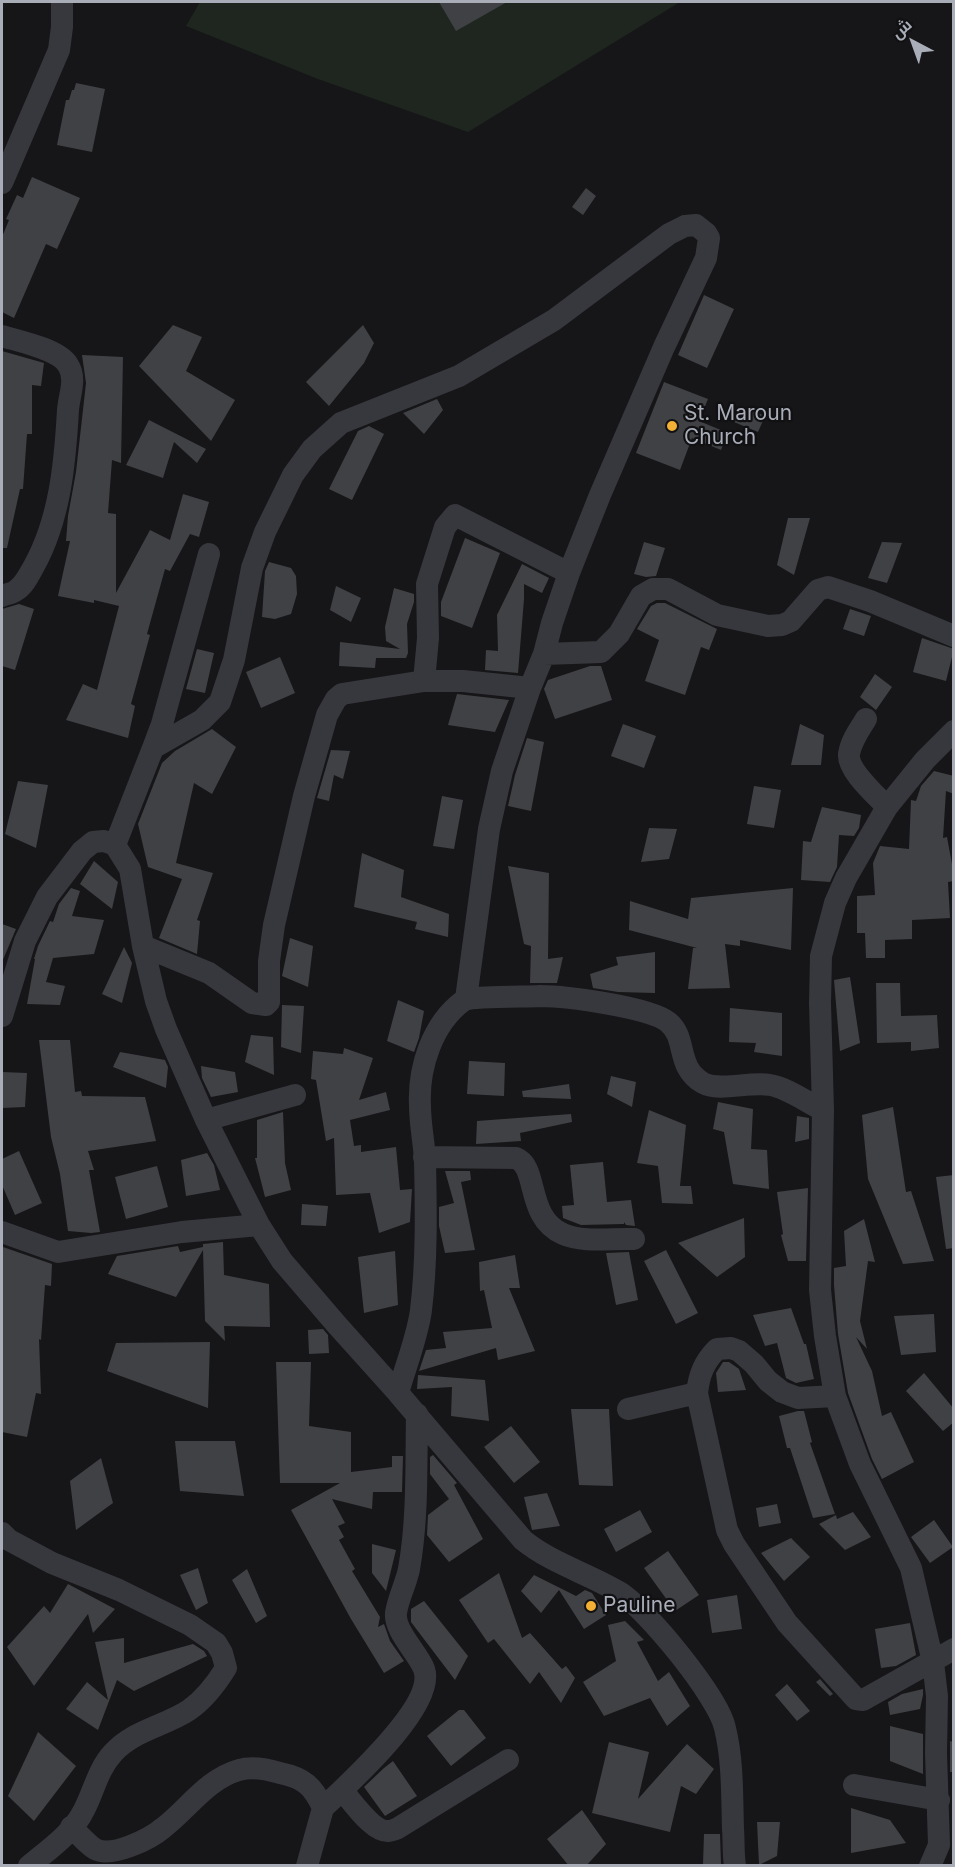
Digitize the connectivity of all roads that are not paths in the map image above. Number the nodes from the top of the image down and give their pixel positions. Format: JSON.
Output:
{"nodes":[{"id":1,"x":62,"y":2,"type":"edge"},
{"id":2,"x":2,"y":183,"type":"edge"},
{"id":3,"x":2,"y":336,"type":"edge"},
{"id":4,"x":209,"y":554,"type":"dead end"},
{"id":5,"x":569,"y":573,"type":"junction"},
{"id":6,"x":2,"y":596,"type":"edge"},
{"id":7,"x":954,"y":636,"type":"edge"},
{"id":8,"x":544,"y":654,"type":"junction"},
{"id":9,"x":424,"y":681,"type":"junction"},
{"id":10,"x":530,"y":688,"type":"junction"},
{"id":11,"x":866,"y":719,"type":"dead end"},
{"id":12,"x":954,"y":731,"type":"edge"},
{"id":13,"x":153,"y":748,"type":"junction"},
{"id":14,"x":887,"y":807,"type":"junction"},
{"id":15,"x":115,"y":845,"type":"junction"},
{"id":16,"x":143,"y":946,"type":"junction"},
{"id":17,"x":466,"y":999,"type":"junction"},
{"id":18,"x":2,"y":1016,"type":"edge"},
{"id":19,"x":295,"y":1095,"type":"dead end"},
{"id":20,"x":823,"y":1110,"type":"junction"},
{"id":21,"x":206,"y":1120,"type":"junction"},
{"id":22,"x":424,"y":1157,"type":"junction"},
{"id":23,"x":259,"y":1225,"type":"junction"},
{"id":24,"x":2,"y":1232,"type":"edge"},
{"id":25,"x":633,"y":1239,"type":"dead end"},
{"id":26,"x":398,"y":1393,"type":"junction"},
{"id":27,"x":696,"y":1393,"type":"junction"},
{"id":28,"x":835,"y":1396,"type":"junction"},
{"id":29,"x":628,"y":1409,"type":"dead end"},
{"id":30,"x":417,"y":1414,"type":"junction"},
{"id":31,"x":2,"y":1533,"type":"edge"},
{"id":32,"x":954,"y":1649,"type":"edge"},
{"id":33,"x":933,"y":1662,"type":"junction"},
{"id":34,"x":508,"y":1760,"type":"dead end"},
{"id":35,"x":854,"y":1785,"type":"dead end"},
{"id":36,"x":342,"y":1790,"type":"junction"},
{"id":37,"x":939,"y":1800,"type":"junction"},
{"id":38,"x":323,"y":1808,"type":"junction"},
{"id":39,"x":71,"y":1827,"type":"junction"},
{"id":40,"x":29,"y":1866,"type":"edge"},
{"id":41,"x":307,"y":1866,"type":"edge"},
{"id":42,"x":735,"y":1866,"type":"edge"},
{"id":43,"x":930,"y":1866,"type":"edge"}],
"edges":[{"from":1,"to":2,"type":"street"},
{"from":3,"to":6,"type":"street"},
{"from":4,"to":13,"type":"street"},
{"from":5,"to":8,"type":"street"},
{"from":5,"to":9,"type":"street"},
{"from":5,"to":13,"type":"street"},
{"from":7,"to":8,"type":"street"},
{"from":8,"to":10,"type":"street"},
{"from":9,"to":10,"type":"street"},
{"from":9,"to":16,"type":"street"},
{"from":10,"to":17,"type":"street"},
{"from":11,"to":14,"type":"street"},
{"from":12,"to":14,"type":"street"},
{"from":13,"to":15,"type":"street"},
{"from":14,"to":20,"type":"street"},
{"from":15,"to":16,"type":"street"},
{"from":15,"to":18,"type":"street"},
{"from":16,"to":21,"type":"street"},
{"from":17,"to":20,"type":"street"},
{"from":17,"to":22,"type":"street"},
{"from":19,"to":21,"type":"street"},
{"from":20,"to":28,"type":"street"},
{"from":21,"to":23,"type":"street"},
{"from":22,"to":25,"type":"street"},
{"from":22,"to":26,"type":"street"},
{"from":23,"to":24,"type":"street"},
{"from":23,"to":26,"type":"street"},
{"from":26,"to":30,"type":"street"},
{"from":27,"to":28,"type":"street"},
{"from":27,"to":29,"type":"street"},
{"from":27,"to":33,"type":"street"},
{"from":28,"to":33,"type":"street"},
{"from":30,"to":36,"type":"street"},
{"from":30,"to":42,"type":"street"},
{"from":31,"to":39,"type":"street"},
{"from":32,"to":33,"type":"street"},
{"from":33,"to":37,"type":"street"},
{"from":34,"to":36,"type":"street"},
{"from":35,"to":37,"type":"street"},
{"from":36,"to":38,"type":"street"},
{"from":37,"to":43,"type":"street"},
{"from":38,"to":39,"type":"street"},
{"from":38,"to":41,"type":"street"},
{"from":39,"to":40,"type":"street"}]}
